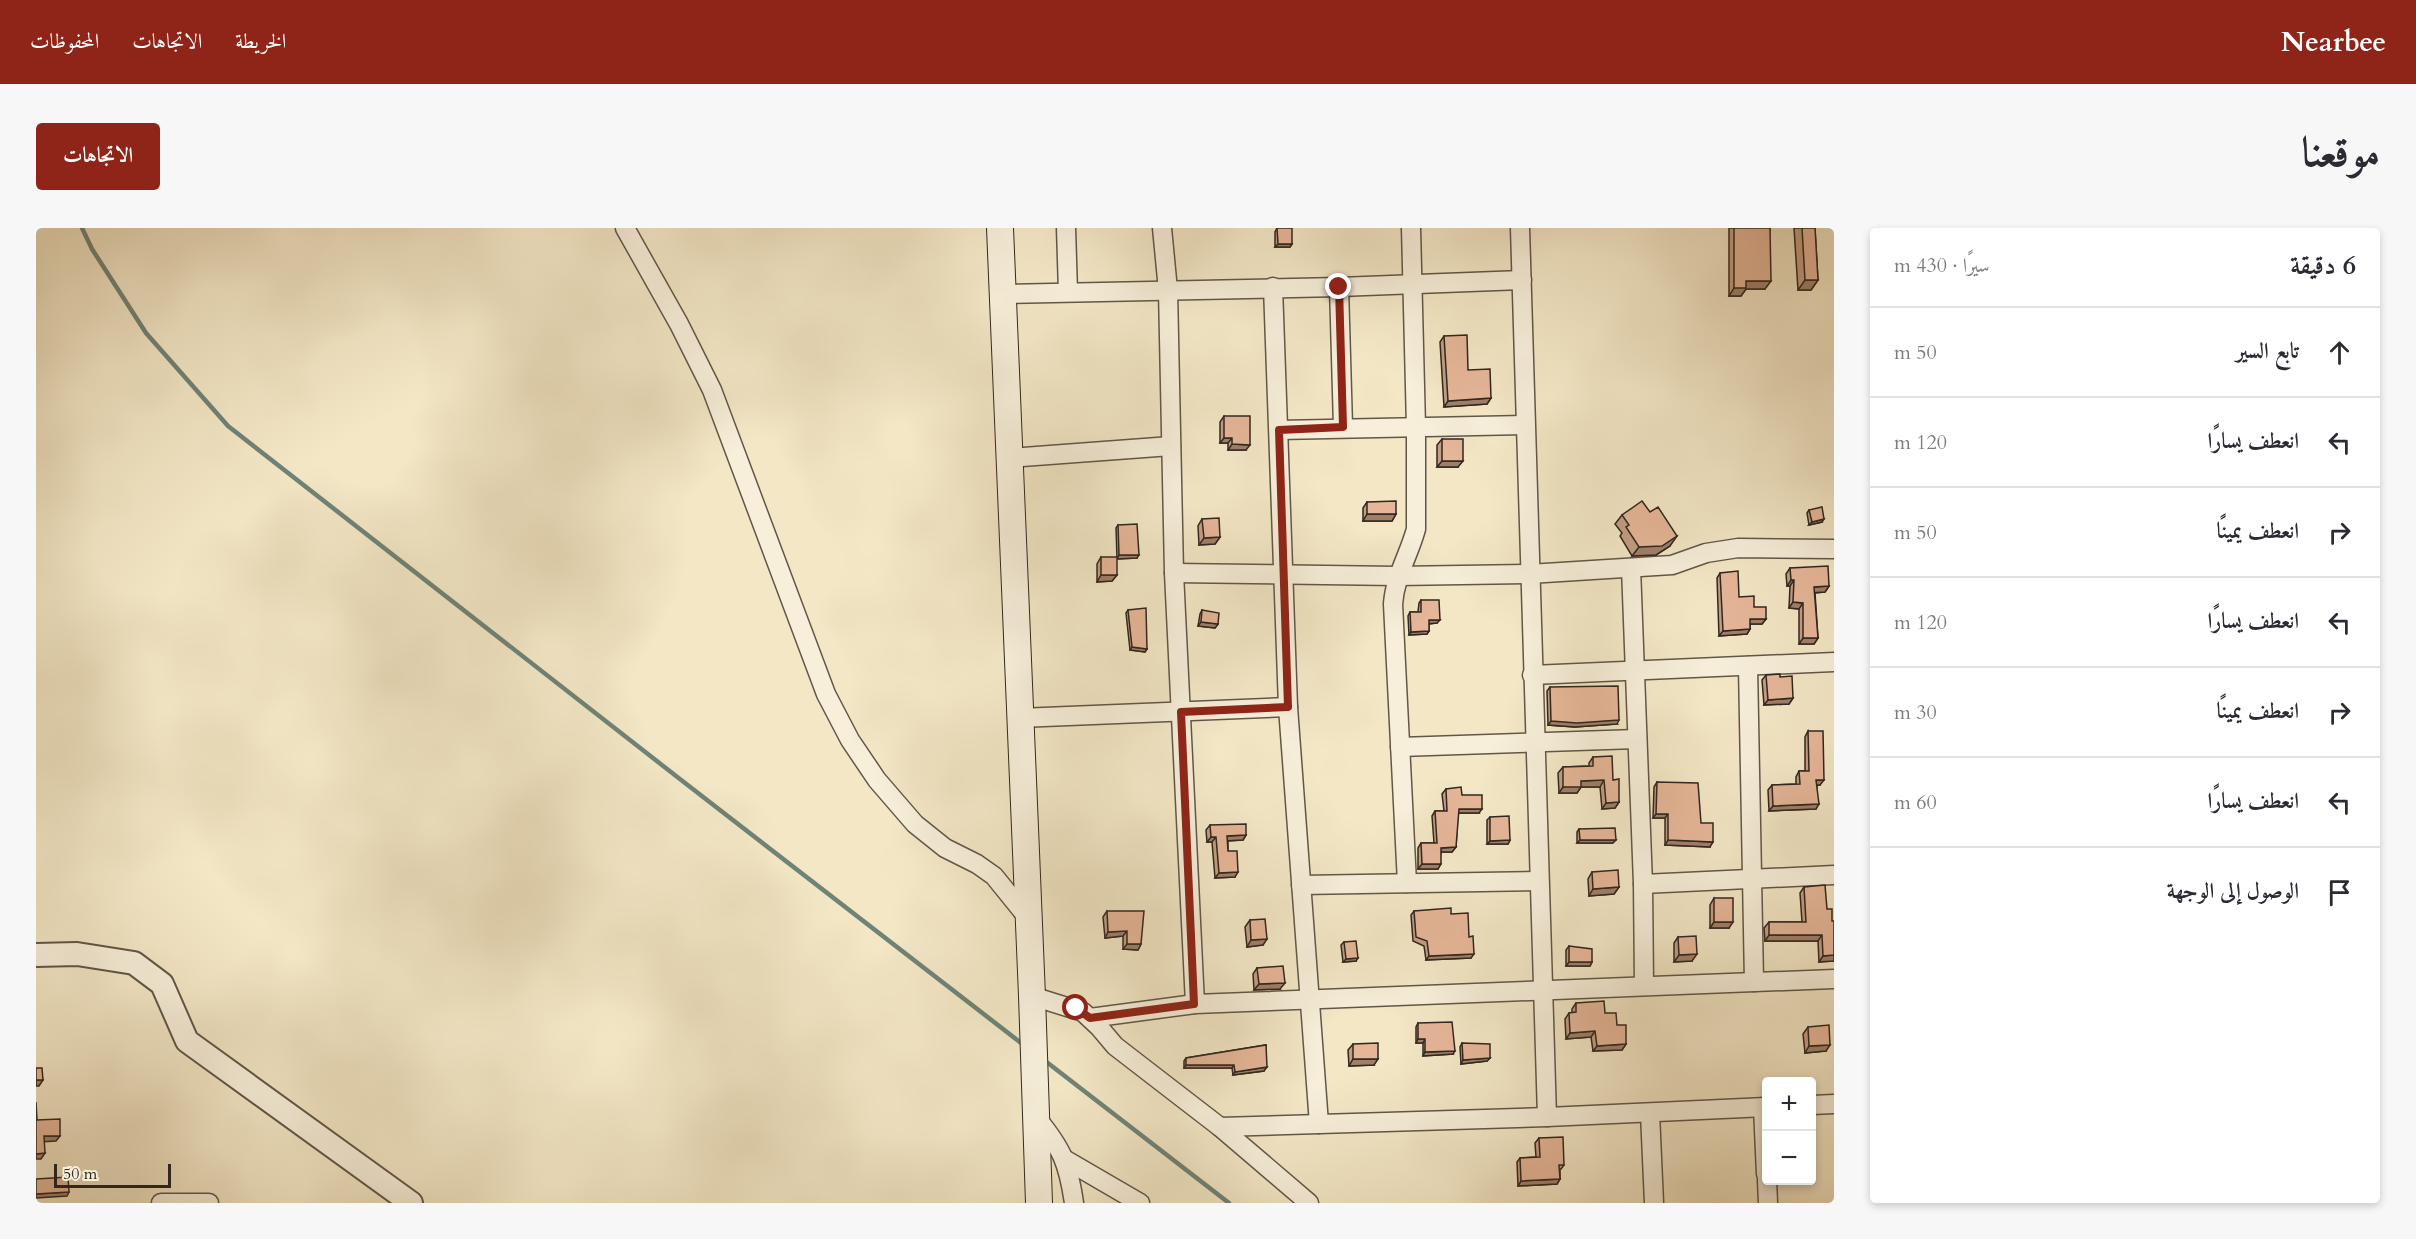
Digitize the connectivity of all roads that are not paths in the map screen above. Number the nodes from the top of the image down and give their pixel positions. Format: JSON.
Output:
{"nodes":[{"id":1,"x":625,"y":228,"type":"edge"},
{"id":2,"x":1000,"y":228,"type":"edge"},
{"id":3,"x":1066,"y":228,"type":"edge"},
{"id":4,"x":1162,"y":228,"type":"edge"},
{"id":5,"x":1411,"y":228,"type":"edge"},
{"id":6,"x":1520,"y":228,"type":"edge"},
{"id":7,"x":1522,"y":280,"type":"junction"},
{"id":8,"x":1411,"y":284,"type":"junction"},
{"id":9,"x":1273,"y":287,"type":"junction"},
{"id":10,"x":1339,"y":287,"type":"junction"},
{"id":11,"x":1168,"y":290,"type":"junction"},
{"id":12,"x":1068,"y":292,"type":"junction"},
{"id":13,"x":1003,"y":294,"type":"junction"},
{"id":14,"x":1526,"y":425,"type":"junction"},
{"id":15,"x":1343,"y":427,"type":"junction"},
{"id":16,"x":1416,"y":427,"type":"junction"},
{"id":17,"x":1279,"y":430,"type":"junction"},
{"id":18,"x":1171,"y":446,"type":"junction"},
{"id":19,"x":1010,"y":458,"type":"junction"},
{"id":20,"x":1834,"y":549,"type":"edge"},
{"id":21,"x":1631,"y":568,"type":"junction"},
{"id":22,"x":1174,"y":573,"type":"junction"},
{"id":23,"x":1529,"y":574,"type":"junction"},
{"id":24,"x":1285,"y":576,"type":"junction"},
{"id":25,"x":1397,"y":576,"type":"junction"},
{"id":26,"x":1834,"y":662,"type":"edge"},
{"id":27,"x":1748,"y":666,"type":"junction"},
{"id":28,"x":1635,"y":670,"type":"junction"},
{"id":29,"x":1532,"y":675,"type":"junction"},
{"id":30,"x":1288,"y":707,"type":"junction"},
{"id":31,"x":1181,"y":712,"type":"junction"},
{"id":32,"x":1019,"y":718,"type":"junction"},
{"id":33,"x":1637,"y":739,"type":"junction"},
{"id":34,"x":1534,"y":741,"type":"junction"},
{"id":35,"x":1400,"y":747,"type":"junction"},
{"id":36,"x":1834,"y":875,"type":"edge"},
{"id":37,"x":1753,"y":879,"type":"junction"},
{"id":38,"x":1539,"y":881,"type":"junction"},
{"id":39,"x":1407,"y":883,"type":"junction"},
{"id":40,"x":1643,"y":884,"type":"junction"},
{"id":41,"x":1301,"y":885,"type":"junction"},
{"id":42,"x":1028,"y":918,"type":"junction"},
{"id":43,"x":36,"y":955,"type":"edge"},
{"id":44,"x":1834,"y":978,"type":"edge"},
{"id":45,"x":1754,"y":982,"type":"junction"},
{"id":46,"x":1644,"y":986,"type":"junction"},
{"id":47,"x":1543,"y":990,"type":"junction"},
{"id":48,"x":1032,"y":996,"type":"junction"},
{"id":49,"x":1308,"y":1000,"type":"junction"},
{"id":50,"x":1194,"y":1004,"type":"junction"},
{"id":51,"x":1090,"y":1018,"type":"junction"},
{"id":52,"x":1834,"y":1104,"type":"edge"},
{"id":53,"x":1816,"y":1105,"type":"edge"},
{"id":54,"x":1762,"y":1107,"type":"edge"},
{"id":55,"x":1650,"y":1113,"type":"junction"},
{"id":56,"x":1036,"y":1117,"type":"junction"},
{"id":57,"x":1546,"y":1117,"type":"junction"},
{"id":58,"x":1318,"y":1124,"type":"junction"},
{"id":59,"x":1220,"y":1127,"type":"junction"},
{"id":60,"x":1066,"y":1160,"type":"junction"},
{"id":61,"x":1767,"y":1185,"type":"edge"},
{"id":62,"x":162,"y":1203,"type":"edge"},
{"id":63,"x":209,"y":1203,"type":"edge"},
{"id":64,"x":411,"y":1203,"type":"edge"},
{"id":65,"x":1039,"y":1203,"type":"edge"},
{"id":66,"x":1074,"y":1203,"type":"edge"},
{"id":67,"x":1140,"y":1203,"type":"edge"},
{"id":68,"x":1309,"y":1203,"type":"edge"},
{"id":69,"x":1654,"y":1203,"type":"edge"},
{"id":70,"x":1768,"y":1203,"type":"edge"}],
"edges":[{"from":1,"to":42,"type":"street"},
{"from":2,"to":13,"type":"main road"},
{"from":3,"to":12,"type":"street"},
{"from":4,"to":11,"type":"street"},
{"from":5,"to":8,"type":"street"},
{"from":6,"to":7,"type":"street"},
{"from":7,"to":8,"type":"street"},
{"from":7,"to":14,"type":"street"},
{"from":8,"to":10,"type":"street"},
{"from":8,"to":16,"type":"street"},
{"from":9,"to":10,"type":"street"},
{"from":9,"to":11,"type":"street"},
{"from":9,"to":17,"type":"street"},
{"from":10,"to":15,"type":"street"},
{"from":11,"to":12,"type":"street"},
{"from":11,"to":18,"type":"street"},
{"from":12,"to":13,"type":"street"},
{"from":13,"to":19,"type":"main road"},
{"from":14,"to":16,"type":"street"},
{"from":14,"to":23,"type":"street"},
{"from":15,"to":16,"type":"street"},
{"from":15,"to":17,"type":"street"},
{"from":16,"to":25,"type":"street"},
{"from":17,"to":24,"type":"street"},
{"from":18,"to":19,"type":"street"},
{"from":18,"to":22,"type":"street"},
{"from":19,"to":32,"type":"main road"},
{"from":20,"to":21,"type":"street"},
{"from":21,"to":23,"type":"street"},
{"from":21,"to":28,"type":"street"},
{"from":22,"to":24,"type":"street"},
{"from":22,"to":31,"type":"street"},
{"from":23,"to":25,"type":"street"},
{"from":23,"to":29,"type":"street"},
{"from":24,"to":25,"type":"street"},
{"from":24,"to":30,"type":"street"},
{"from":25,"to":35,"type":"street"},
{"from":26,"to":27,"type":"street"},
{"from":27,"to":28,"type":"street"},
{"from":27,"to":37,"type":"street"},
{"from":28,"to":29,"type":"street"},
{"from":28,"to":33,"type":"street"},
{"from":29,"to":34,"type":"street"},
{"from":30,"to":31,"type":"street"},
{"from":30,"to":41,"type":"street"},
{"from":31,"to":32,"type":"street"},
{"from":31,"to":50,"type":"street"},
{"from":32,"to":42,"type":"main road"},
{"from":33,"to":34,"type":"street"},
{"from":33,"to":40,"type":"street"},
{"from":34,"to":35,"type":"street"},
{"from":34,"to":38,"type":"street"},
{"from":35,"to":39,"type":"street"},
{"from":36,"to":37,"type":"street"},
{"from":37,"to":40,"type":"street"},
{"from":37,"to":45,"type":"street"},
{"from":38,"to":39,"type":"street"},
{"from":38,"to":47,"type":"street"},
{"from":39,"to":41,"type":"street"},
{"from":40,"to":46,"type":"street"},
{"from":41,"to":49,"type":"street"},
{"from":42,"to":48,"type":"main road"},
{"from":43,"to":64,"type":"street"},
{"from":44,"to":45,"type":"street"},
{"from":45,"to":46,"type":"street"},
{"from":46,"to":47,"type":"street"},
{"from":47,"to":49,"type":"street"},
{"from":47,"to":57,"type":"street"},
{"from":48,"to":51,"type":"street"},
{"from":48,"to":56,"type":"main road"},
{"from":49,"to":50,"type":"street"},
{"from":49,"to":58,"type":"street"},
{"from":50,"to":51,"type":"street"},
{"from":51,"to":59,"type":"street"},
{"from":52,"to":53,"type":"street"},
{"from":54,"to":55,"type":"street"},
{"from":55,"to":57,"type":"street"},
{"from":55,"to":69,"type":"street"},
{"from":56,"to":60,"type":"street"},
{"from":56,"to":65,"type":"main road"},
{"from":57,"to":58,"type":"street"},
{"from":58,"to":59,"type":"street"},
{"from":59,"to":68,"type":"street"},
{"from":60,"to":66,"type":"street"},
{"from":60,"to":67,"type":"street"},
{"from":61,"to":70,"type":"street"},
{"from":62,"to":63,"type":"street"}]}
